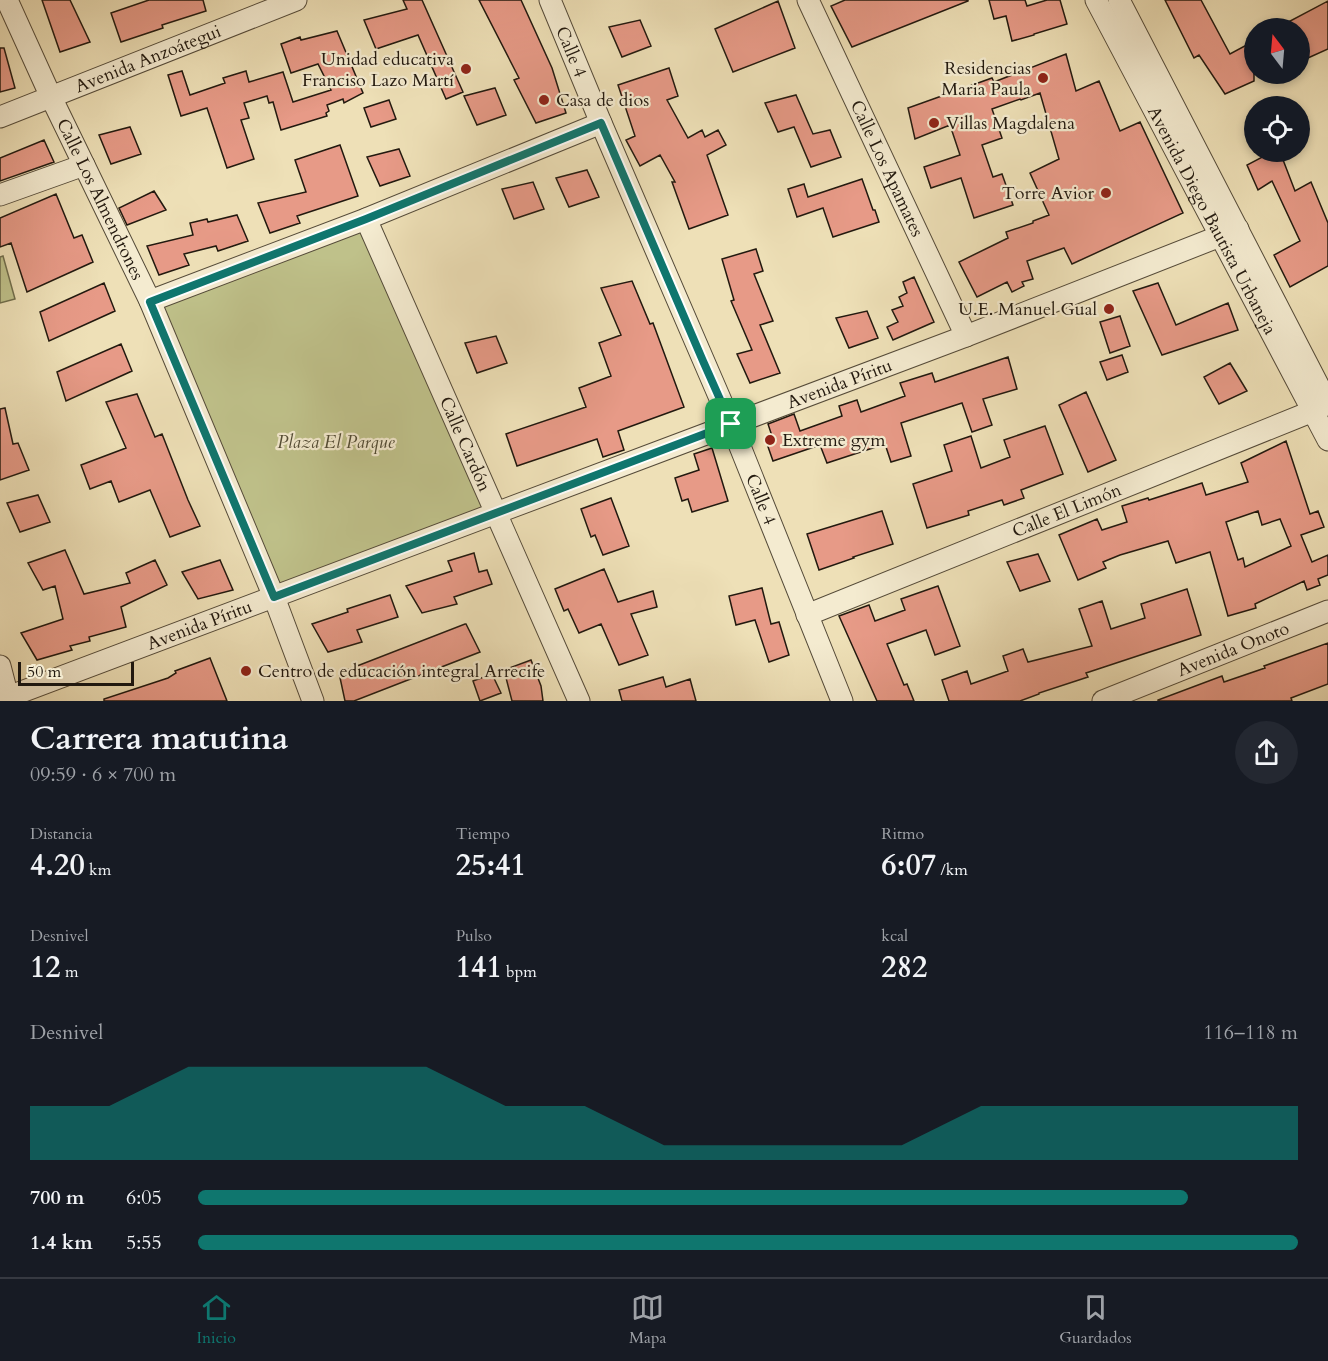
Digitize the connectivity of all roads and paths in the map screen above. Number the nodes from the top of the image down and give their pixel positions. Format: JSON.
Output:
{"nodes":[{"id":1,"x":7,"y":0,"type":"edge"},
{"id":2,"x":296,"y":0,"type":"edge"},
{"id":3,"x":550,"y":0,"type":"edge"},
{"id":4,"x":808,"y":0,"type":"edge"},
{"id":5,"x":1096,"y":0,"type":"edge"},
{"id":6,"x":1119,"y":0,"type":"edge"},
{"id":7,"x":51,"y":98,"type":"junction"},
{"id":8,"x":0,"y":117,"type":"edge"},
{"id":9,"x":601,"y":123,"type":"junction"},
{"id":10,"x":84,"y":165,"type":"junction"},
{"id":11,"x":0,"y":195,"type":"edge"},
{"id":12,"x":366,"y":219,"type":"junction"},
{"id":13,"x":1230,"y":232,"type":"junction"},
{"id":14,"x":150,"y":302,"type":"junction"},
{"id":15,"x":966,"y":336,"type":"junction"},
{"id":16,"x":1324,"y":406,"type":"edge"},
{"id":17,"x":731,"y":424,"type":"junction"},
{"id":18,"x":1328,"y":440,"type":"edge"},
{"id":19,"x":496,"y":513,"type":"junction"},
{"id":20,"x":274,"y":597,"type":"junction"},
{"id":21,"x":1328,"y":611,"type":"edge"},
{"id":22,"x":807,"y":615,"type":"junction"},
{"id":23,"x":0,"y":666,"type":"edge"},
{"id":24,"x":4,"y":698,"type":"edge"},
{"id":25,"x":313,"y":701,"type":"edge"},
{"id":26,"x":579,"y":701,"type":"edge"},
{"id":27,"x":842,"y":701,"type":"edge"},
{"id":28,"x":1103,"y":701,"type":"edge"}],
"edges":[{"from":1,"to":7,"type":"street","name":"Calle Los Almendrones"},
{"from":2,"to":7,"type":"street","name":"Avenida Anzoátegui"},
{"from":3,"to":9,"type":"street","name":"Calle 4"},
{"from":4,"to":15,"type":"street","name":"Calle Los Apamates"},
{"from":5,"to":13,"type":"street","name":"Avenida Diego Bautista Urbaneja"},
{"from":6,"to":13,"type":"street","name":"Avenida Diego Bautista Urbaneja"},
{"from":7,"to":8,"type":"street","name":"Avenida Anzoátegui"},
{"from":7,"to":10,"type":"street","name":"Calle Los Almendrones"},
{"from":9,"to":12,"type":"street"},
{"from":9,"to":17,"type":"street","name":"Calle 4"},
{"from":10,"to":11,"type":"street"},
{"from":10,"to":14,"type":"street","name":"Calle Los Almendrones"},
{"from":12,"to":14,"type":"street"},
{"from":12,"to":19,"type":"street","name":"Calle Cardón"},
{"from":13,"to":15,"type":"street","name":"Avenida Píritu"},
{"from":13,"to":16,"type":"street","name":"Avenida Diego Bautista Urbaneja"},
{"from":14,"to":20,"type":"street","name":"Calle Los Almendrones"},
{"from":15,"to":17,"type":"street","name":"Avenida Píritu"},
{"from":16,"to":18,"type":"street","name":"Avenida Diego Bautista Urbaneja"},
{"from":16,"to":22,"type":"street","name":"Calle El Limón"},
{"from":17,"to":19,"type":"street","name":"Avenida Píritu"},
{"from":17,"to":22,"type":"street","name":"Calle 4"},
{"from":19,"to":20,"type":"street","name":"Avenida Píritu"},
{"from":19,"to":26,"type":"street","name":"Calle Cardón"},
{"from":20,"to":24,"type":"street","name":"Avenida Píritu"},
{"from":20,"to":25,"type":"street","name":"Calle Los Almendrones"},
{"from":21,"to":28,"type":"street","name":"Avenida Onoto"},
{"from":22,"to":27,"type":"street","name":"Calle 4"},
{"from":23,"to":24,"type":"street"}]}
